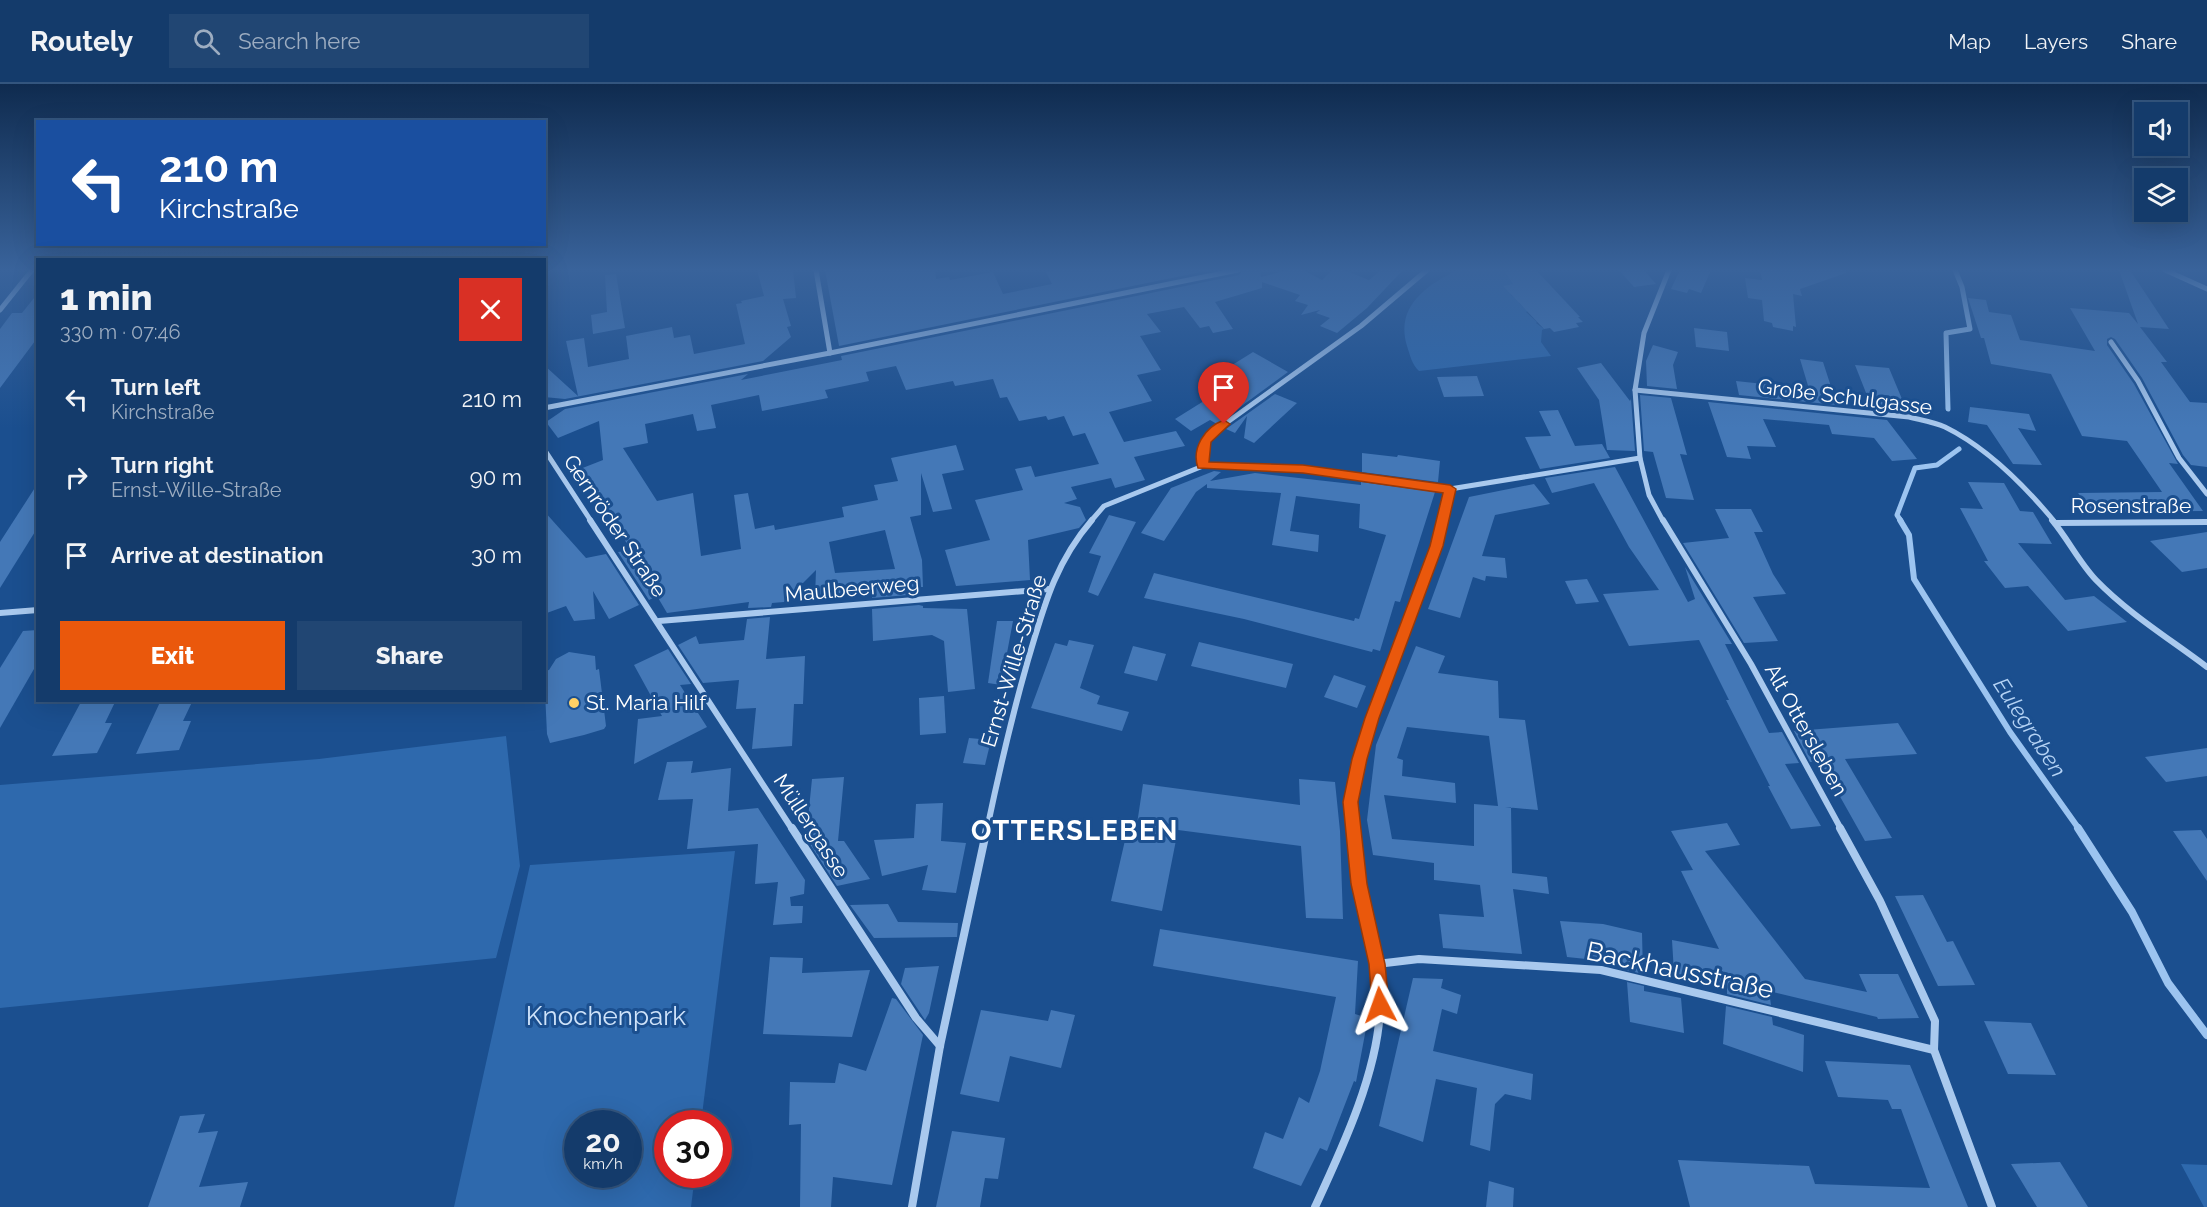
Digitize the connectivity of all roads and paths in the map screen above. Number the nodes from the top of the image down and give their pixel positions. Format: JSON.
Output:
{"nodes":[{"id":1,"x":825,"y":322,"type":"edge"},
{"id":2,"x":977,"y":322,"type":"edge"},
{"id":3,"x":1365,"y":322,"type":"edge"},
{"id":4,"x":1648,"y":322,"type":"edge"},
{"id":5,"x":2111,"y":342,"type":"dead end"},
{"id":6,"x":830,"y":353,"type":"junction"},
{"id":7,"x":1635,"y":390,"type":"junction"},
{"id":8,"x":546,"y":408,"type":"edge"},
{"id":9,"x":546,"y":452,"type":"edge"},
{"id":10,"x":1640,"y":458,"type":"junction"},
{"id":11,"x":1203,"y":466,"type":"junction"},
{"id":12,"x":1450,"y":489,"type":"junction"},
{"id":13,"x":2207,"y":494,"type":"edge"},
{"id":14,"x":2207,"y":522,"type":"edge"},
{"id":15,"x":2055,"y":523,"type":"junction"},
{"id":16,"x":1049,"y":590,"type":"junction"},
{"id":17,"x":36,"y":610,"type":"edge"},
{"id":18,"x":0,"y":613,"type":"edge"},
{"id":19,"x":659,"y":621,"type":"junction"},
{"id":20,"x":2207,"y":667,"type":"edge"},
{"id":21,"x":1377,"y":964,"type":"junction"},
{"id":22,"x":940,"y":1046,"type":"junction"},
{"id":23,"x":1934,"y":1050,"type":"junction"},
{"id":24,"x":912,"y":1207,"type":"edge"},
{"id":25,"x":1315,"y":1207,"type":"edge"},
{"id":26,"x":1992,"y":1207,"type":"edge"}],
"edges":[{"from":1,"to":6,"type":"street"},
{"from":2,"to":6,"type":"street"},
{"from":3,"to":11,"type":"street"},
{"from":4,"to":7,"type":"street","name":"Alt Ottersleben"},
{"from":5,"to":13,"type":"street"},
{"from":6,"to":8,"type":"street"},
{"from":7,"to":10,"type":"street","name":"Alt Ottersleben"},
{"from":7,"to":15,"type":"street","name":"Große Schulgasse"},
{"from":9,"to":19,"type":"street","name":"Gernröder Straße"},
{"from":10,"to":12,"type":"street"},
{"from":10,"to":23,"type":"street","name":"Alt Ottersleben"},
{"from":11,"to":12,"type":"street"},
{"from":11,"to":16,"type":"street","name":"Ernst-Wille-Straße"},
{"from":12,"to":21,"type":"street"},
{"from":14,"to":15,"type":"street","name":"Rosenstraße"},
{"from":15,"to":20,"type":"street","name":"Große Schulgasse"},
{"from":16,"to":19,"type":"street","name":"Maulbeerweg"},
{"from":16,"to":22,"type":"street","name":"Ernst-Wille-Straße"},
{"from":17,"to":18,"type":"street"},
{"from":19,"to":22,"type":"street","name":"Müllergasse"},
{"from":21,"to":23,"type":"street","name":"Backhausstraße"},
{"from":21,"to":25,"type":"street"},
{"from":22,"to":24,"type":"street","name":"Ernst-Wille-Straße"},
{"from":23,"to":26,"type":"street","name":"Alt Ottersleben"}]}
